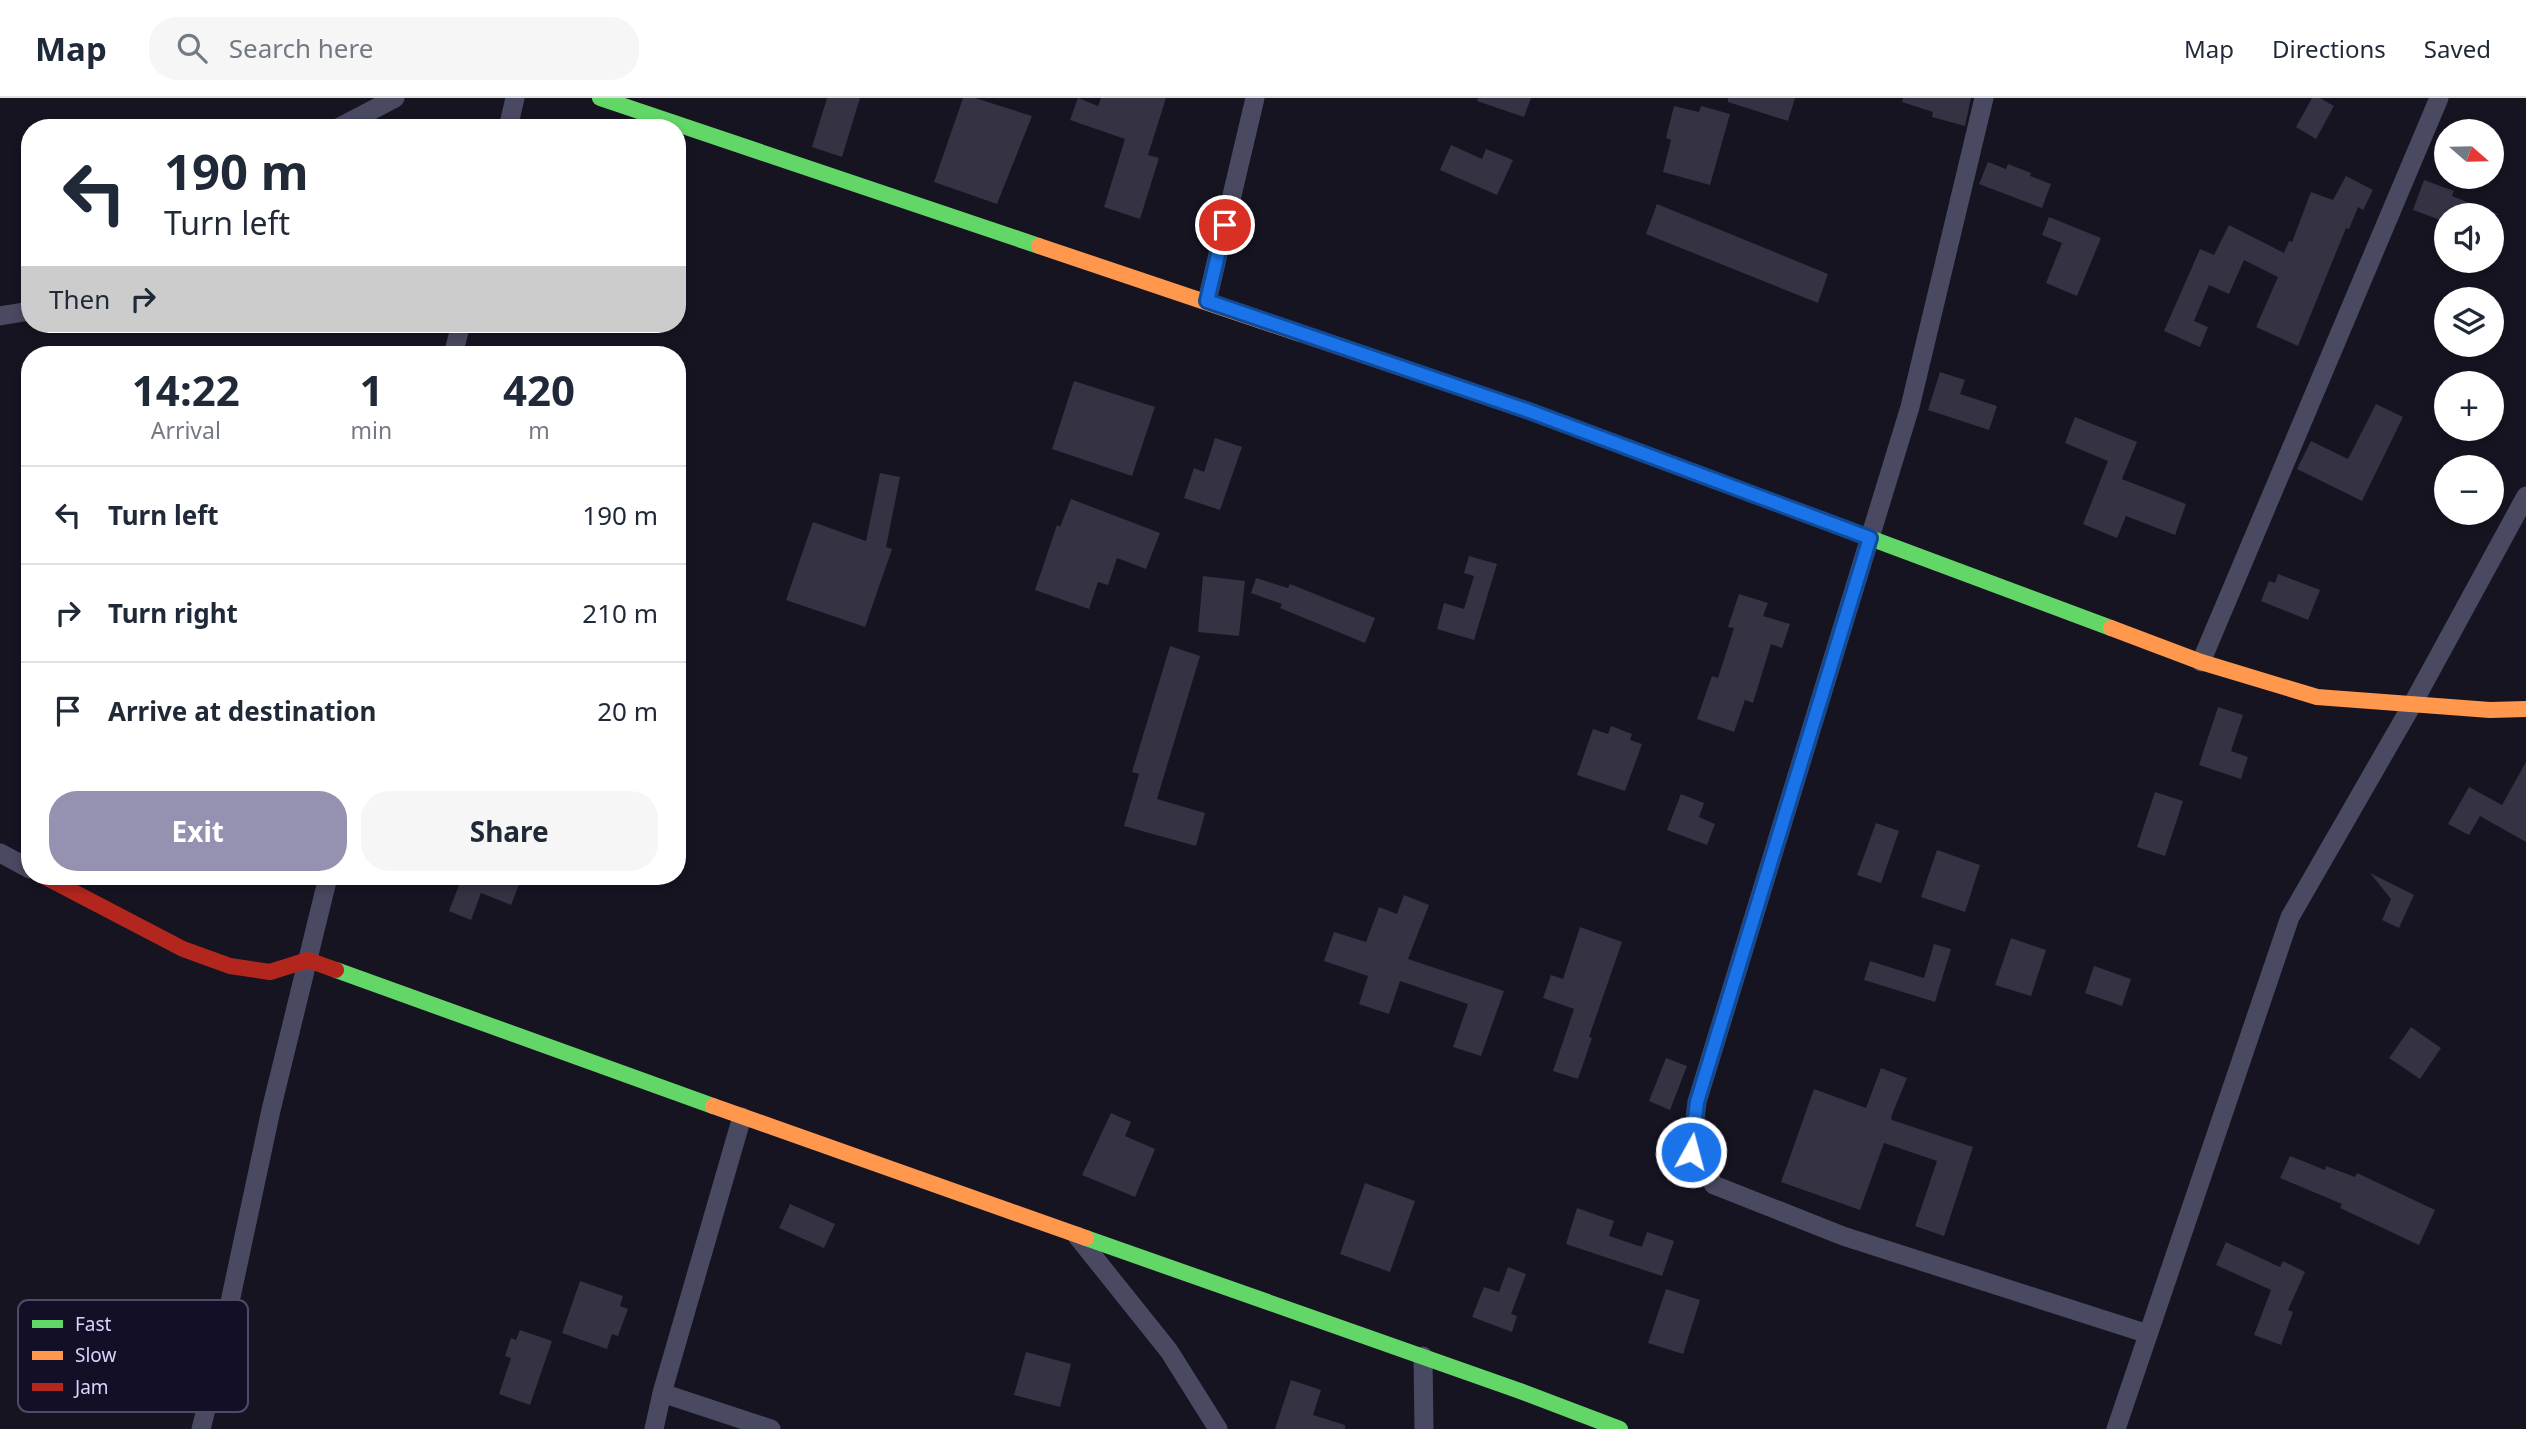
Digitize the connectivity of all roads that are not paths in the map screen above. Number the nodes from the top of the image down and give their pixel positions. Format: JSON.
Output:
{"nodes":[{"id":1,"x":395,"y":98,"type":"edge"},
{"id":2,"x":515,"y":98,"type":"edge"},
{"id":3,"x":600,"y":98,"type":"edge"},
{"id":4,"x":1255,"y":98,"type":"edge"},
{"id":5,"x":1984,"y":98,"type":"edge"},
{"id":6,"x":2439,"y":98,"type":"edge"},
{"id":7,"x":355,"y":119,"type":"edge"},
{"id":8,"x":510,"y":119,"type":"edge"},
{"id":9,"x":663,"y":119,"type":"edge"},
{"id":10,"x":686,"y":127,"type":"edge"},
{"id":11,"x":1207,"y":301,"type":"junction"},
{"id":12,"x":21,"y":312,"type":"edge"},
{"id":13,"x":0,"y":316,"type":"edge"},
{"id":14,"x":2526,"y":496,"type":"edge"},
{"id":15,"x":1870,"y":538,"type":"junction"},
{"id":16,"x":2201,"y":662,"type":"junction"},
{"id":17,"x":2412,"y":705,"type":"junction"},
{"id":18,"x":2526,"y":709,"type":"edge"},
{"id":19,"x":0,"y":853,"type":"edge"},
{"id":20,"x":21,"y":864,"type":"edge"},
{"id":21,"x":60,"y":885,"type":"edge"},
{"id":22,"x":326,"y":885,"type":"edge"},
{"id":23,"x":308,"y":960,"type":"junction"},
{"id":24,"x":742,"y":1117,"type":"junction"},
{"id":25,"x":1077,"y":1235,"type":"junction"},
{"id":26,"x":230,"y":1300,"type":"edge"},
{"id":27,"x":2148,"y":1334,"type":"junction"},
{"id":28,"x":1423,"y":1356,"type":"junction"},
{"id":29,"x":662,"y":1393,"type":"junction"},
{"id":30,"x":205,"y":1412,"type":"edge"},
{"id":31,"x":201,"y":1429,"type":"edge"},
{"id":32,"x":654,"y":1429,"type":"edge"},
{"id":33,"x":771,"y":1429,"type":"edge"},
{"id":34,"x":1218,"y":1429,"type":"edge"},
{"id":35,"x":1424,"y":1429,"type":"edge"},
{"id":36,"x":1620,"y":1429,"type":"edge"},
{"id":37,"x":2116,"y":1429,"type":"edge"}],
"edges":[{"from":1,"to":7,"type":"street"},
{"from":2,"to":8,"type":"street"},
{"from":3,"to":9,"type":"street"},
{"from":4,"to":11,"type":"street"},
{"from":5,"to":15,"type":"street"},
{"from":6,"to":16,"type":"street"},
{"from":10,"to":11,"type":"street"},
{"from":11,"to":15,"type":"street"},
{"from":12,"to":13,"type":"street"},
{"from":14,"to":17,"type":"street"},
{"from":15,"to":16,"type":"street"},
{"from":15,"to":27,"type":"street"},
{"from":16,"to":17,"type":"street"},
{"from":17,"to":18,"type":"street"},
{"from":17,"to":27,"type":"street"},
{"from":19,"to":20,"type":"street"},
{"from":21,"to":23,"type":"street"},
{"from":22,"to":23,"type":"street"},
{"from":23,"to":24,"type":"street"},
{"from":23,"to":26,"type":"street"},
{"from":24,"to":25,"type":"street"},
{"from":24,"to":29,"type":"street"},
{"from":25,"to":28,"type":"street"},
{"from":25,"to":34,"type":"street"},
{"from":27,"to":37,"type":"street"},
{"from":28,"to":35,"type":"street"},
{"from":28,"to":36,"type":"street"},
{"from":29,"to":32,"type":"street"},
{"from":29,"to":33,"type":"street"},
{"from":30,"to":31,"type":"street"}]}
